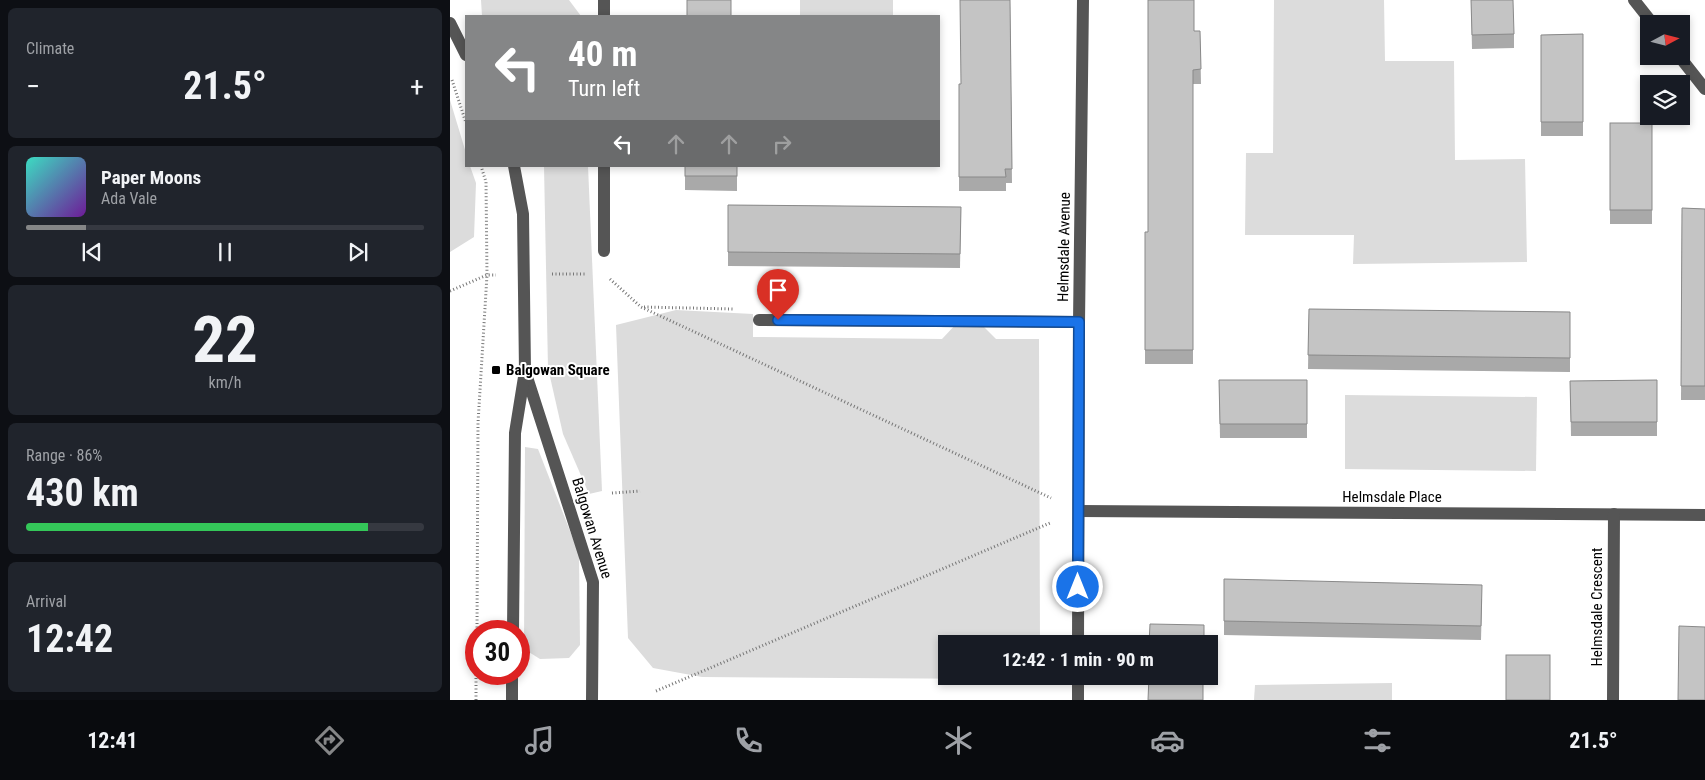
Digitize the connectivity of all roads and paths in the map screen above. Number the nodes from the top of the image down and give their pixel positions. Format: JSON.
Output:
{"nodes":[{"id":1,"x":604,"y":0,"type":"edge"},
{"id":2,"x":1083,"y":0,"type":"edge"},
{"id":3,"x":1634,"y":0,"type":"edge"},
{"id":4,"x":604,"y":15,"type":"edge"},
{"id":5,"x":1646,"y":15,"type":"edge"},
{"id":6,"x":450,"y":24,"type":"edge"},
{"id":7,"x":465,"y":53,"type":"edge"},
{"id":8,"x":1686,"y":65,"type":"edge"},
{"id":9,"x":450,"y":76,"type":"edge"},
{"id":10,"x":1705,"y":89,"type":"edge"},
{"id":11,"x":465,"y":120,"type":"edge"},
{"id":12,"x":481,"y":167,"type":"edge"},
{"id":13,"x":514,"y":167,"type":"edge"},
{"id":14,"x":604,"y":167,"type":"edge"},
{"id":15,"x":604,"y":251,"type":"dead end"},
{"id":16,"x":522,"y":274,"type":"junction"},
{"id":17,"x":587,"y":274,"type":"dead end"},
{"id":18,"x":605,"y":274,"type":"dead end"},
{"id":19,"x":487,"y":275,"type":"junction"},
{"id":20,"x":450,"y":291,"type":"edge"},
{"id":21,"x":641,"y":306,"type":"junction"},
{"id":22,"x":759,"y":320,"type":"joint"},
{"id":23,"x":1079,"y":322,"type":"junction"},
{"id":24,"x":525,"y":371,"type":"junction"},
{"id":25,"x":640,"y":491,"type":"dead end"},
{"id":26,"x":612,"y":493,"type":"dead end"},
{"id":27,"x":1079,"y":511,"type":"junction"},
{"id":28,"x":1614,"y":514,"type":"junction"},
{"id":29,"x":1705,"y":515,"type":"edge"},
{"id":30,"x":477,"y":620,"type":"edge"},
{"id":31,"x":513,"y":620,"type":"edge"},
{"id":32,"x":1078,"y":635,"type":"edge"},
{"id":33,"x":476,"y":685,"type":"edge"},
{"id":34,"x":512,"y":685,"type":"edge"},
{"id":35,"x":1078,"y":685,"type":"edge"},
{"id":36,"x":656,"y":690,"type":"dead end"},
{"id":37,"x":476,"y":700,"type":"edge"},
{"id":38,"x":512,"y":700,"type":"edge"},
{"id":39,"x":592,"y":700,"type":"edge"},
{"id":40,"x":1078,"y":700,"type":"edge"},
{"id":41,"x":1614,"y":700,"type":"edge"}],
"edges":[{"from":1,"to":4,"type":"street"},
{"from":2,"to":23,"type":"street","name":"Helmsdale Avenue"},
{"from":3,"to":5,"type":"street"},
{"from":6,"to":7,"type":"street"},
{"from":8,"to":10,"type":"street"},
{"from":9,"to":11,"type":"path"},
{"from":12,"to":19,"type":"path"},
{"from":13,"to":16,"type":"street","name":"Balgowan Avenue"},
{"from":14,"to":15,"type":"street"},
{"from":16,"to":17,"type":"path"},
{"from":16,"to":19,"type":"path"},
{"from":16,"to":24,"type":"street","name":"Balgowan Avenue"},
{"from":18,"to":21,"type":"path"},
{"from":19,"to":20,"type":"path"},
{"from":19,"to":30,"type":"path"},
{"from":21,"to":22,"type":"path"},
{"from":21,"to":27,"type":"path"},
{"from":22,"to":23,"type":"street"},
{"from":23,"to":27,"type":"street","name":"Helmsdale Avenue"},
{"from":24,"to":31,"type":"street","name":"Balgowan Avenue"},
{"from":24,"to":39,"type":"street","name":"Balgowan Avenue"},
{"from":25,"to":26,"type":"path"},
{"from":27,"to":28,"type":"street","name":"Helmsdale Place"},
{"from":27,"to":32,"type":"street","name":"Helmsdale Avenue"},
{"from":27,"to":36,"type":"path"},
{"from":28,"to":29,"type":"street","name":"Helmsdale Place"},
{"from":28,"to":41,"type":"street","name":"Helmsdale Crescent"},
{"from":33,"to":37,"type":"path"},
{"from":34,"to":38,"type":"street"},
{"from":35,"to":40,"type":"street"}]}
